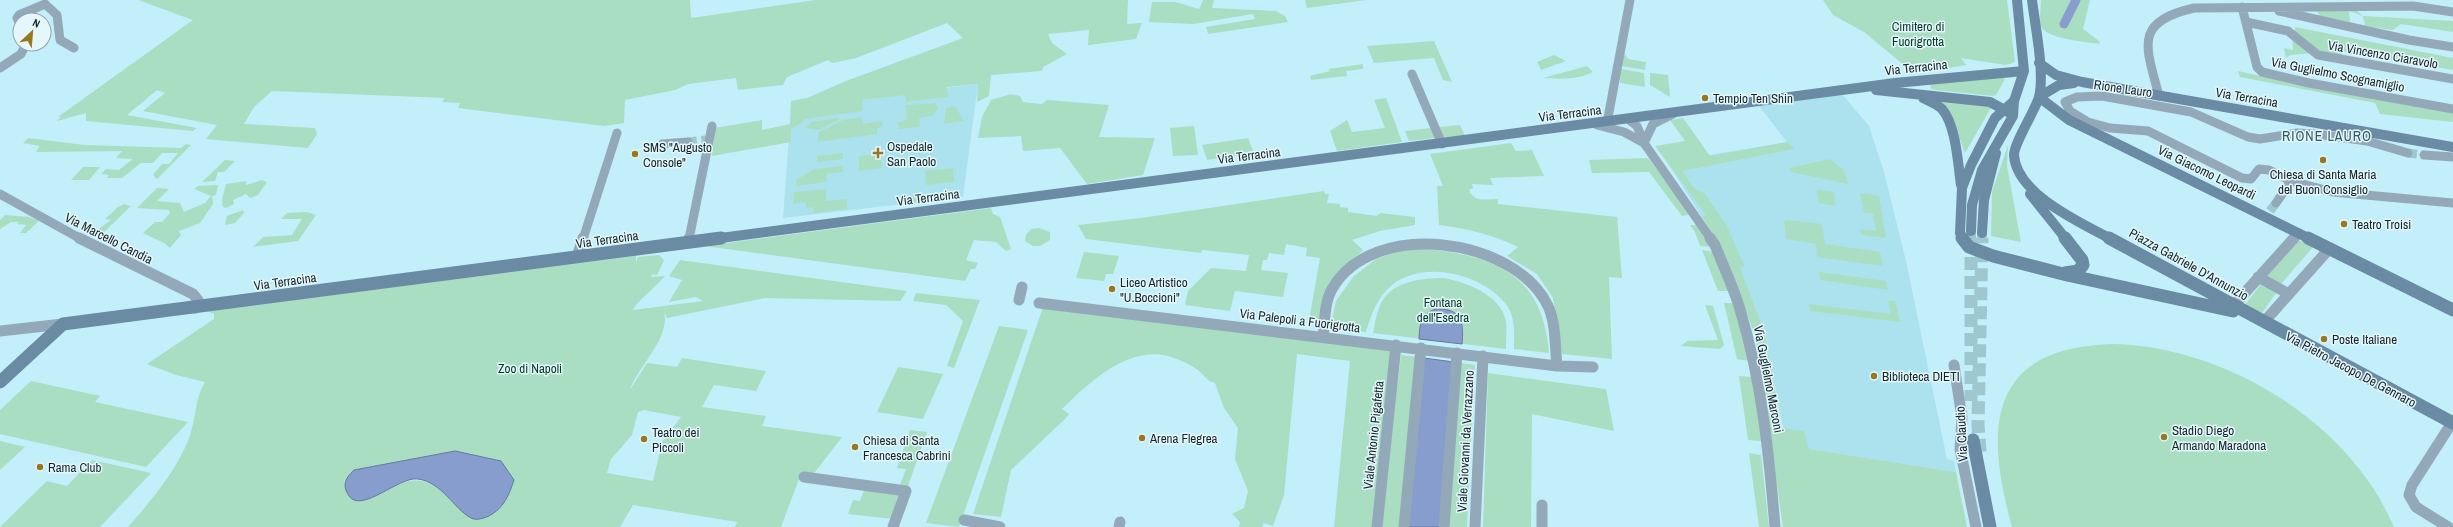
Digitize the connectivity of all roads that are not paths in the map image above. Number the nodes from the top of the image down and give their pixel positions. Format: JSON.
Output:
{"nodes":[{"id":1,"x":1630,"y":0,"type":"edge"},
{"id":2,"x":2017,"y":0,"type":"edge"},
{"id":3,"x":2032,"y":0,"type":"edge"},
{"id":4,"x":2411,"y":3,"type":"edge"},
{"id":5,"x":2242,"y":7,"type":"junction"},
{"id":6,"x":2263,"y":7,"type":"junction"},
{"id":7,"x":2304,"y":7,"type":"junction"},
{"id":8,"x":26,"y":12,"type":"edge"},
{"id":9,"x":2453,"y":12,"type":"edge"},
{"id":10,"x":2311,"y":18,"type":"junction"},
{"id":11,"x":2246,"y":22,"type":"junction"},
{"id":12,"x":2453,"y":47,"type":"edge"},
{"id":13,"x":74,"y":48,"type":"dead end"},
{"id":14,"x":22,"y":52,"type":"edge"},
{"id":15,"x":2040,"y":63,"type":"junction"},
{"id":16,"x":0,"y":68,"type":"edge"},
{"id":17,"x":2024,"y":71,"type":"junction"},
{"id":18,"x":1412,"y":74,"type":"dead end"},
{"id":19,"x":2453,"y":79,"type":"edge"},
{"id":20,"x":1926,"y":80,"type":"junction"},
{"id":21,"x":2082,"y":82,"type":"junction"},
{"id":22,"x":1859,"y":88,"type":"junction"},
{"id":23,"x":1911,"y":94,"type":"junction"},
{"id":24,"x":2159,"y":96,"type":"junction"},
{"id":25,"x":1938,"y":97,"type":"junction"},
{"id":26,"x":2039,"y":97,"type":"junction"},
{"id":27,"x":2453,"y":109,"type":"edge"},
{"id":28,"x":2009,"y":112,"type":"junction"},
{"id":29,"x":1673,"y":114,"type":"junction"},
{"id":30,"x":1630,"y":120,"type":"junction"},
{"id":31,"x":1607,"y":123,"type":"junction"},
{"id":32,"x":1593,"y":124,"type":"junction"},
{"id":33,"x":712,"y":126,"type":"dead end"},
{"id":34,"x":616,"y":133,"type":"dead end"},
{"id":35,"x":688,"y":142,"type":"tunnel mouth"},
{"id":36,"x":1644,"y":143,"type":"junction"},
{"id":37,"x":662,"y":144,"type":"dead end"},
{"id":38,"x":1442,"y":144,"type":"junction"},
{"id":39,"x":2453,"y":147,"type":"edge"},
{"id":40,"x":2408,"y":153,"type":"tunnel mouth"},
{"id":41,"x":2424,"y":155,"type":"tunnel mouth"},
{"id":42,"x":2453,"y":157,"type":"edge"},
{"id":43,"x":2020,"y":177,"type":"junction"},
{"id":44,"x":2291,"y":181,"type":"junction"},
{"id":45,"x":1962,"y":188,"type":"junction"},
{"id":46,"x":0,"y":194,"type":"edge"},
{"id":47,"x":2276,"y":203,"type":"tunnel mouth"},
{"id":48,"x":2453,"y":203,"type":"edge"},
{"id":49,"x":1976,"y":232,"type":"tunnel mouth"},
{"id":50,"x":2299,"y":232,"type":"junction"},
{"id":51,"x":688,"y":243,"type":"junction"},
{"id":52,"x":2330,"y":248,"type":"junction"},
{"id":53,"x":577,"y":257,"type":"junction"},
{"id":54,"x":2058,"y":274,"type":"junction"},
{"id":55,"x":2258,"y":277,"type":"junction"},
{"id":56,"x":1022,"y":287,"type":"dead end"},
{"id":57,"x":2289,"y":294,"type":"junction"},
{"id":58,"x":1019,"y":300,"type":"dead end"},
{"id":59,"x":1039,"y":303,"type":"dead end"},
{"id":60,"x":2233,"y":306,"type":"junction"},
{"id":61,"x":196,"y":308,"type":"junction"},
{"id":62,"x":2453,"y":310,"type":"edge"},
{"id":63,"x":2250,"y":315,"type":"junction"},
{"id":64,"x":2264,"y":322,"type":"junction"},
{"id":65,"x":63,"y":324,"type":"junction"},
{"id":66,"x":0,"y":331,"type":"edge"},
{"id":67,"x":1323,"y":337,"type":"junction"},
{"id":68,"x":1396,"y":345,"type":"junction"},
{"id":69,"x":1421,"y":348,"type":"junction"},
{"id":70,"x":1457,"y":353,"type":"junction"},
{"id":71,"x":1484,"y":356,"type":"junction"},
{"id":72,"x":1954,"y":365,"type":"dead end"},
{"id":73,"x":1557,"y":366,"type":"junction"},
{"id":74,"x":1593,"y":367,"type":"dead end"},
{"id":75,"x":0,"y":382,"type":"edge"},
{"id":76,"x":2453,"y":422,"type":"edge"},
{"id":77,"x":1973,"y":440,"type":"tunnel mouth"},
{"id":78,"x":804,"y":477,"type":"dead end"},
{"id":79,"x":1542,"y":505,"type":"dead end"},
{"id":80,"x":964,"y":520,"type":"dead end"},
{"id":81,"x":893,"y":527,"type":"edge"},
{"id":82,"x":1000,"y":527,"type":"edge"},
{"id":83,"x":1377,"y":527,"type":"edge"},
{"id":84,"x":1404,"y":527,"type":"edge"},
{"id":85,"x":1444,"y":527,"type":"edge"},
{"id":86,"x":1474,"y":527,"type":"edge"},
{"id":87,"x":1542,"y":527,"type":"edge"},
{"id":88,"x":1775,"y":527,"type":"edge"},
{"id":89,"x":1976,"y":527,"type":"edge"},
{"id":90,"x":1990,"y":527,"type":"edge"},
{"id":91,"x":2448,"y":527,"type":"edge"}],
"edges":[{"from":1,"to":31,"type":"street"},
{"from":2,"to":17,"type":"main road"},
{"from":3,"to":15,"type":"main road"},
{"from":4,"to":7,"type":"street"},
{"from":4,"to":9,"type":"street"},
{"from":5,"to":6,"type":"street"},
{"from":5,"to":11,"type":"street","name":"Via Guglielmo Scognamiglio"},
{"from":5,"to":24,"type":"street"},
{"from":6,"to":7,"type":"street"},
{"from":6,"to":10,"type":"street"},
{"from":7,"to":10,"type":"street"},
{"from":8,"to":13,"type":"street"},
{"from":10,"to":12,"type":"street"},
{"from":11,"to":19,"type":"street","name":"Via Vincenzo Ciaravolo"},
{"from":11,"to":27,"type":"street","name":"Via Guglielmo Scognamiglio"},
{"from":14,"to":16,"type":"street"},
{"from":15,"to":21,"type":"main road","name":"Via Terracina"},
{"from":15,"to":26,"type":"main road"},
{"from":17,"to":20,"type":"main road","name":"Via Terracina"},
{"from":17,"to":28,"type":"main road"},
{"from":18,"to":38,"type":"street"},
{"from":20,"to":22,"type":"main road","name":"Via Terracina"},
{"from":20,"to":25,"type":"main road"},
{"from":21,"to":24,"type":"main road","name":"Via Terracina"},
{"from":21,"to":26,"type":"main road"},
{"from":22,"to":23,"type":"main road","name":"Via Terracina"},
{"from":22,"to":29,"type":"main road","name":"Via Terracina"},
{"from":23,"to":25,"type":"main road","name":"Via Terracina"},
{"from":23,"to":45,"type":"main road"},
{"from":24,"to":39,"type":"main road","name":"Via Terracina"},
{"from":25,"to":28,"type":"main road","name":"Via Terracina"},
{"from":26,"to":43,"type":"main road"},
{"from":26,"to":50,"type":"main road","name":"Via Giacomo Leopardi"},
{"from":28,"to":45,"type":"main road"},
{"from":28,"to":49,"type":"main road"},
{"from":29,"to":30,"type":"main road","name":"Via Terracina"},
{"from":29,"to":36,"type":"street"},
{"from":30,"to":31,"type":"main road","name":"Via Terracina"},
{"from":30,"to":36,"type":"street","name":"Via Guglielmo Marconi"},
{"from":31,"to":32,"type":"main road","name":"Via Terracina"},
{"from":32,"to":36,"type":"street"},
{"from":32,"to":38,"type":"main road","name":"Via Terracina"},
{"from":33,"to":51,"type":"street"},
{"from":34,"to":53,"type":"street"},
{"from":35,"to":37,"type":"street"},
{"from":36,"to":88,"type":"street","name":"Via Guglielmo Marconi"},
{"from":38,"to":51,"type":"main road","name":"Via Terracina"},
{"from":40,"to":44,"type":"street","name":"Rione Lauro"},
{"from":41,"to":42,"type":"street"},
{"from":43,"to":54,"type":"main road"},
{"from":43,"to":60,"type":"main road","name":"Piazza Gabriele D'Annunzio"},
{"from":44,"to":47,"type":"street"},
{"from":44,"to":48,"type":"street","name":"Rione Lauro"},
{"from":45,"to":54,"type":"main road","name":"Piazza Gabriele D'Annunzio"},
{"from":46,"to":61,"type":"street","name":"Via Marcello Candia"},
{"from":50,"to":52,"type":"main road","name":"Via Giacomo Leopardi"},
{"from":50,"to":55,"type":"street"},
{"from":51,"to":53,"type":"main road","name":"Via Terracina"},
{"from":52,"to":57,"type":"street"},
{"from":52,"to":62,"type":"main road","name":"Via Giacomo Leopardi"},
{"from":53,"to":61,"type":"main road","name":"Via Terracina"},
{"from":54,"to":63,"type":"main road","name":"Piazza Gabriele D'Annunzio"},
{"from":55,"to":57,"type":"street"},
{"from":55,"to":60,"type":"street"},
{"from":56,"to":58,"type":"street"},
{"from":57,"to":64,"type":"street"},
{"from":59,"to":67,"type":"street","name":"Via Palepoli a Fuorigrotta"},
{"from":60,"to":63,"type":"main road","name":"Piazza Gabriele D'Annunzio"},
{"from":61,"to":65,"type":"main road","name":"Via Terracina"},
{"from":63,"to":64,"type":"main road","name":"Via Pietro Jacopo De Gennaro"},
{"from":64,"to":76,"type":"main road","name":"Via Pietro Jacopo De Gennaro"},
{"from":65,"to":66,"type":"street","name":"Via Terracina"},
{"from":65,"to":75,"type":"main road"},
{"from":67,"to":68,"type":"street","name":"Via Palepoli a Fuorigrotta"},
{"from":67,"to":73,"type":"street"},
{"from":68,"to":69,"type":"street","name":"Via Palepoli a Fuorigrotta"},
{"from":68,"to":83,"type":"street","name":"Viale Antonio Pigafetta"},
{"from":69,"to":70,"type":"street","name":"Via Palepoli a Fuorigrotta"},
{"from":69,"to":84,"type":"street"},
{"from":70,"to":71,"type":"street","name":"Via Palepoli a Fuorigrotta"},
{"from":70,"to":85,"type":"street"},
{"from":71,"to":73,"type":"street","name":"Via Palepoli a Fuorigrotta"},
{"from":71,"to":86,"type":"street","name":"Viale Giovanni da Verrazzano"},
{"from":72,"to":89,"type":"street","name":"Via Claudio"},
{"from":73,"to":74,"type":"street","name":"Via Palepoli a Fuorigrotta"},
{"from":76,"to":91,"type":"street"},
{"from":77,"to":90,"type":"main road","name":"Via Claudio"},
{"from":78,"to":81,"type":"street"},
{"from":79,"to":87,"type":"street"},
{"from":80,"to":82,"type":"street"}]}
